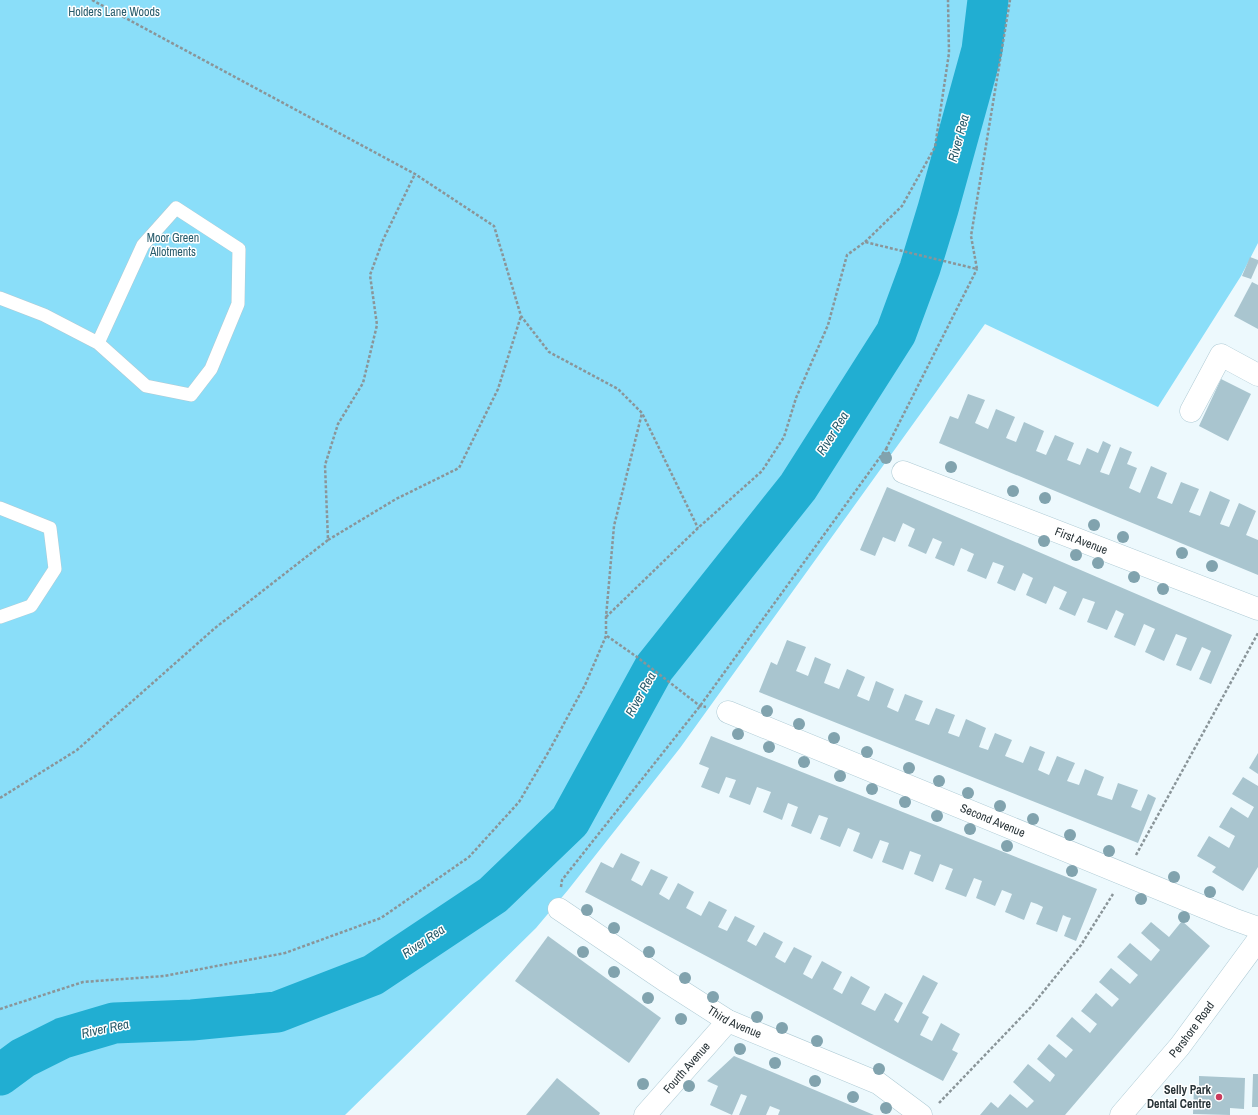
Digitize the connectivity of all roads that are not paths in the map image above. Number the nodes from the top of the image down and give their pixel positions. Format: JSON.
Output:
{"nodes":[{"id":1,"x":0,"y":298,"type":"edge"},
{"id":2,"x":98,"y":343,"type":"junction"},
{"id":3,"x":1258,"y":375,"type":"edge"},
{"id":4,"x":1191,"y":411,"type":"dead end"},
{"id":5,"x":903,"y":472,"type":"road end"},
{"id":6,"x":0,"y":508,"type":"edge"},
{"id":7,"x":1258,"y":609,"type":"edge"},
{"id":8,"x":0,"y":617,"type":"edge"},
{"id":9,"x":728,"y":712,"type":"dead end"},
{"id":10,"x":559,"y":909,"type":"road end"},
{"id":11,"x":1258,"y":928,"type":"edge"},
{"id":12,"x":1258,"y":940,"type":"edge"},
{"id":13,"x":728,"y":1021,"type":"junction"},
{"id":14,"x":930,"y":1109,"type":"edge"},
{"id":15,"x":645,"y":1115,"type":"edge"},
{"id":16,"x":1121,"y":1115,"type":"edge"}],
"edges":[{"from":1,"to":2,"type":"lane"},
{"from":2,"to":2,"type":"lane"},
{"from":3,"to":4,"type":"street"},
{"from":5,"to":7,"type":"street","name":"First Avenue"},
{"from":6,"to":8,"type":"lane"},
{"from":9,"to":11,"type":"street","name":"Second Avenue"},
{"from":10,"to":13,"type":"street","name":"Third Avenue"},
{"from":12,"to":16,"type":"street","name":"Pershore Road"},
{"from":13,"to":14,"type":"street","name":"Third Avenue"},
{"from":13,"to":15,"type":"street","name":"Fourth Avenue"}]}
